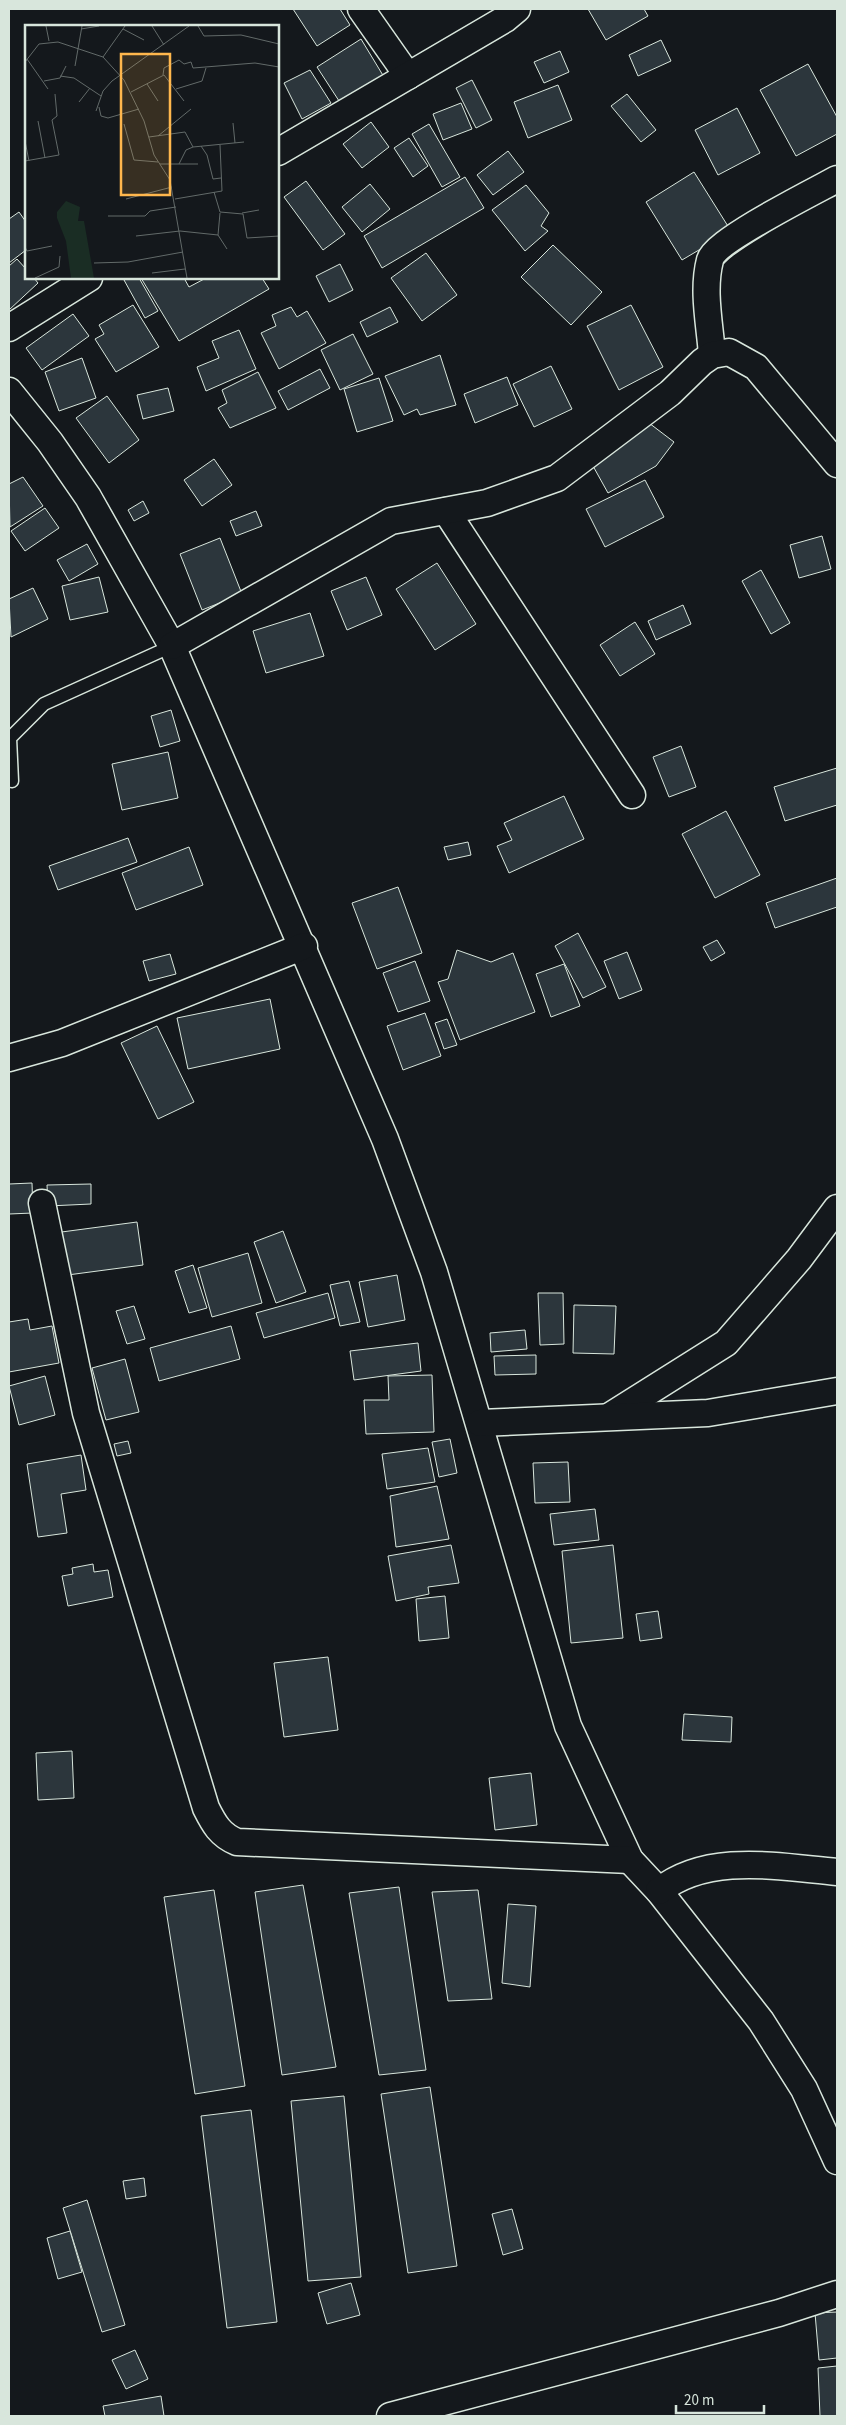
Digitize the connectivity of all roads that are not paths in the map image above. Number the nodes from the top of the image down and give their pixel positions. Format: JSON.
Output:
{"nodes":[{"id":1,"x":361,"y":9,"type":"edge"},
{"id":2,"x":517,"y":9,"type":"edge"},
{"id":3,"x":408,"y":76,"type":"junction"},
{"id":4,"x":279,"y":151,"type":"edge"},
{"id":5,"x":837,"y":179,"type":"edge"},
{"id":6,"x":87,"y":279,"type":"edge"},
{"id":7,"x":9,"y":328,"type":"edge"},
{"id":8,"x":712,"y":355,"type":"junction"},
{"id":9,"x":9,"y":391,"type":"edge"},
{"id":10,"x":837,"y":464,"type":"edge"},
{"id":11,"x":446,"y":511,"type":"junction"},
{"id":12,"x":172,"y":646,"type":"junction"},
{"id":13,"x":12,"y":781,"type":"dead end"},
{"id":14,"x":632,"y":795,"type":"dead end"},
{"id":15,"x":304,"y":946,"type":"junction"},
{"id":16,"x":9,"y":1058,"type":"edge"},
{"id":17,"x":42,"y":1203,"type":"dead end"},
{"id":18,"x":837,"y":1208,"type":"edge"},
{"id":19,"x":837,"y":1391,"type":"edge"},
{"id":20,"x":609,"y":1417,"type":"junction"},
{"id":21,"x":480,"y":1423,"type":"junction"},
{"id":22,"x":630,"y":1860,"type":"junction"},
{"id":23,"x":837,"y":1872,"type":"edge"},
{"id":24,"x":659,"y":1892,"type":"junction"},
{"id":25,"x":837,"y":2161,"type":"edge"},
{"id":26,"x":837,"y":2294,"type":"edge"},
{"id":27,"x":390,"y":2416,"type":"edge"}],
"edges":[{"from":1,"to":3,"type":"street"},
{"from":2,"to":3,"type":"street"},
{"from":3,"to":4,"type":"street"},
{"from":5,"to":8,"type":"street"},
{"from":6,"to":7,"type":"street"},
{"from":8,"to":10,"type":"street"},
{"from":8,"to":11,"type":"street"},
{"from":9,"to":12,"type":"street"},
{"from":11,"to":12,"type":"street"},
{"from":11,"to":14,"type":"street"},
{"from":12,"to":13,"type":"lane"},
{"from":12,"to":15,"type":"street"},
{"from":15,"to":16,"type":"street"},
{"from":15,"to":21,"type":"street"},
{"from":17,"to":22,"type":"street"},
{"from":18,"to":20,"type":"street"},
{"from":19,"to":20,"type":"street"},
{"from":20,"to":21,"type":"street"},
{"from":21,"to":22,"type":"street"},
{"from":22,"to":24,"type":"street"},
{"from":23,"to":24,"type":"street"},
{"from":24,"to":25,"type":"street"},
{"from":26,"to":27,"type":"street"}]}
